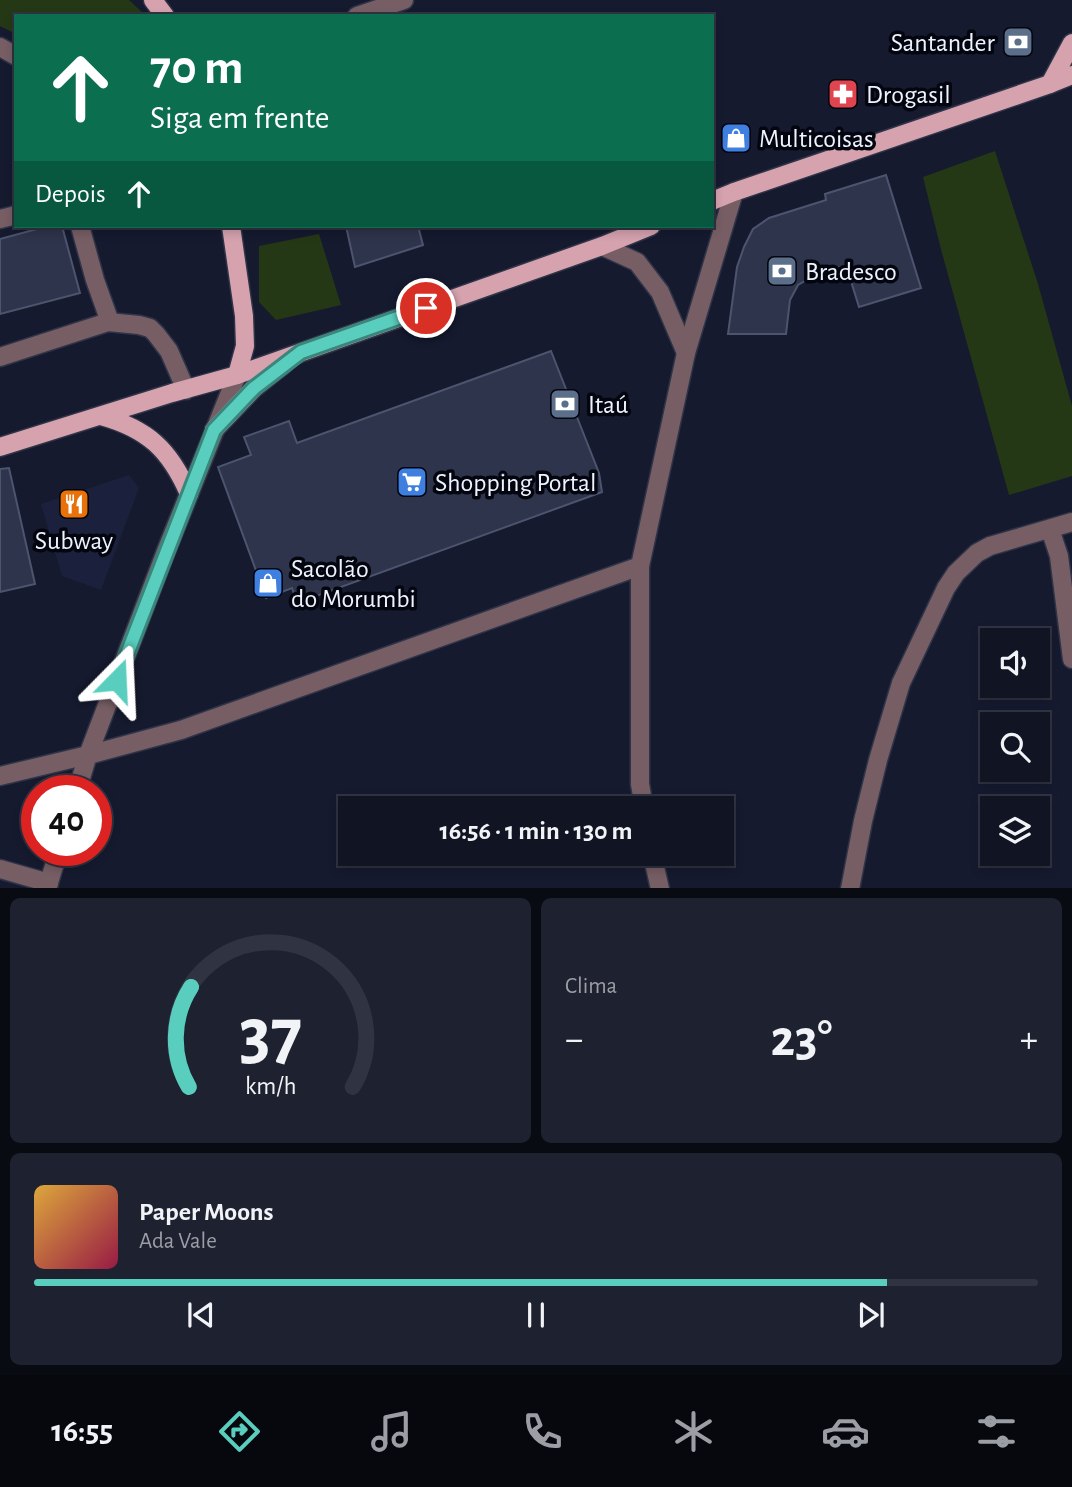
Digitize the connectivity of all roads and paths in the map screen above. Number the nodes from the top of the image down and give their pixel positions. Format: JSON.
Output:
{"nodes":[{"id":1,"x":404,"y":0,"type":"edge"},
{"id":2,"x":363,"y":14,"type":"edge"},
{"id":3,"x":1072,"y":43,"type":"edge"},
{"id":4,"x":1072,"y":75,"type":"edge"},
{"id":5,"x":1050,"y":84,"type":"junction"},
{"id":6,"x":734,"y":192,"type":"junction"},
{"id":7,"x":714,"y":200,"type":"edge"},
{"id":8,"x":81,"y":228,"type":"edge"},
{"id":9,"x":231,"y":228,"type":"edge"},
{"id":10,"x":646,"y":228,"type":"edge"},
{"id":11,"x":601,"y":246,"type":"junction"},
{"id":12,"x":110,"y":322,"type":"junction"},
{"id":13,"x":301,"y":352,"type":"junction"},
{"id":14,"x":687,"y":353,"type":"junction"},
{"id":15,"x":0,"y":357,"type":"edge"},
{"id":16,"x":237,"y":375,"type":"junction"},
{"id":17,"x":186,"y":390,"type":"junction"},
{"id":18,"x":101,"y":416,"type":"junction"},
{"id":19,"x":214,"y":430,"type":"junction"},
{"id":20,"x":0,"y":447,"type":"edge"},
{"id":21,"x":189,"y":494,"type":"junction"},
{"id":22,"x":1072,"y":522,"type":"edge"},
{"id":23,"x":1050,"y":529,"type":"junction"},
{"id":24,"x":640,"y":566,"type":"junction"},
{"id":25,"x":1072,"y":659,"type":"edge"},
{"id":26,"x":88,"y":755,"type":"junction"},
{"id":27,"x":82,"y":775,"type":"edge"},
{"id":28,"x":0,"y":776,"type":"edge"},
{"id":29,"x":642,"y":796,"type":"edge"},
{"id":30,"x":54,"y":866,"type":"edge"},
{"id":31,"x":655,"y":866,"type":"edge"},
{"id":32,"x":3,"y":874,"type":"edge"},
{"id":33,"x":48,"y":886,"type":"edge"},
{"id":34,"x":660,"y":888,"type":"edge"},
{"id":35,"x":850,"y":888,"type":"edge"}],
"edges":[{"from":1,"to":2,"type":"street"},
{"from":3,"to":5,"type":"main road"},
{"from":4,"to":5,"type":"main road"},
{"from":5,"to":6,"type":"main road"},
{"from":6,"to":7,"type":"main road"},
{"from":6,"to":14,"type":"street"},
{"from":8,"to":12,"type":"street"},
{"from":9,"to":16,"type":"main road"},
{"from":10,"to":11,"type":"main road"},
{"from":11,"to":13,"type":"main road"},
{"from":11,"to":14,"type":"street"},
{"from":12,"to":15,"type":"street"},
{"from":12,"to":17,"type":"street"},
{"from":13,"to":16,"type":"main road"},
{"from":13,"to":19,"type":"main road"},
{"from":14,"to":24,"type":"street"},
{"from":16,"to":17,"type":"main road"},
{"from":16,"to":19,"type":"street"},
{"from":17,"to":18,"type":"main road"},
{"from":18,"to":20,"type":"main road"},
{"from":18,"to":21,"type":"main road"},
{"from":19,"to":21,"type":"street"},
{"from":21,"to":26,"type":"street"},
{"from":22,"to":23,"type":"street"},
{"from":23,"to":25,"type":"street"},
{"from":23,"to":35,"type":"street"},
{"from":24,"to":26,"type":"street"},
{"from":24,"to":29,"type":"street"},
{"from":26,"to":27,"type":"street"},
{"from":26,"to":28,"type":"street"},
{"from":30,"to":33,"type":"street"},
{"from":31,"to":34,"type":"street"},
{"from":32,"to":33,"type":"street"}]}
